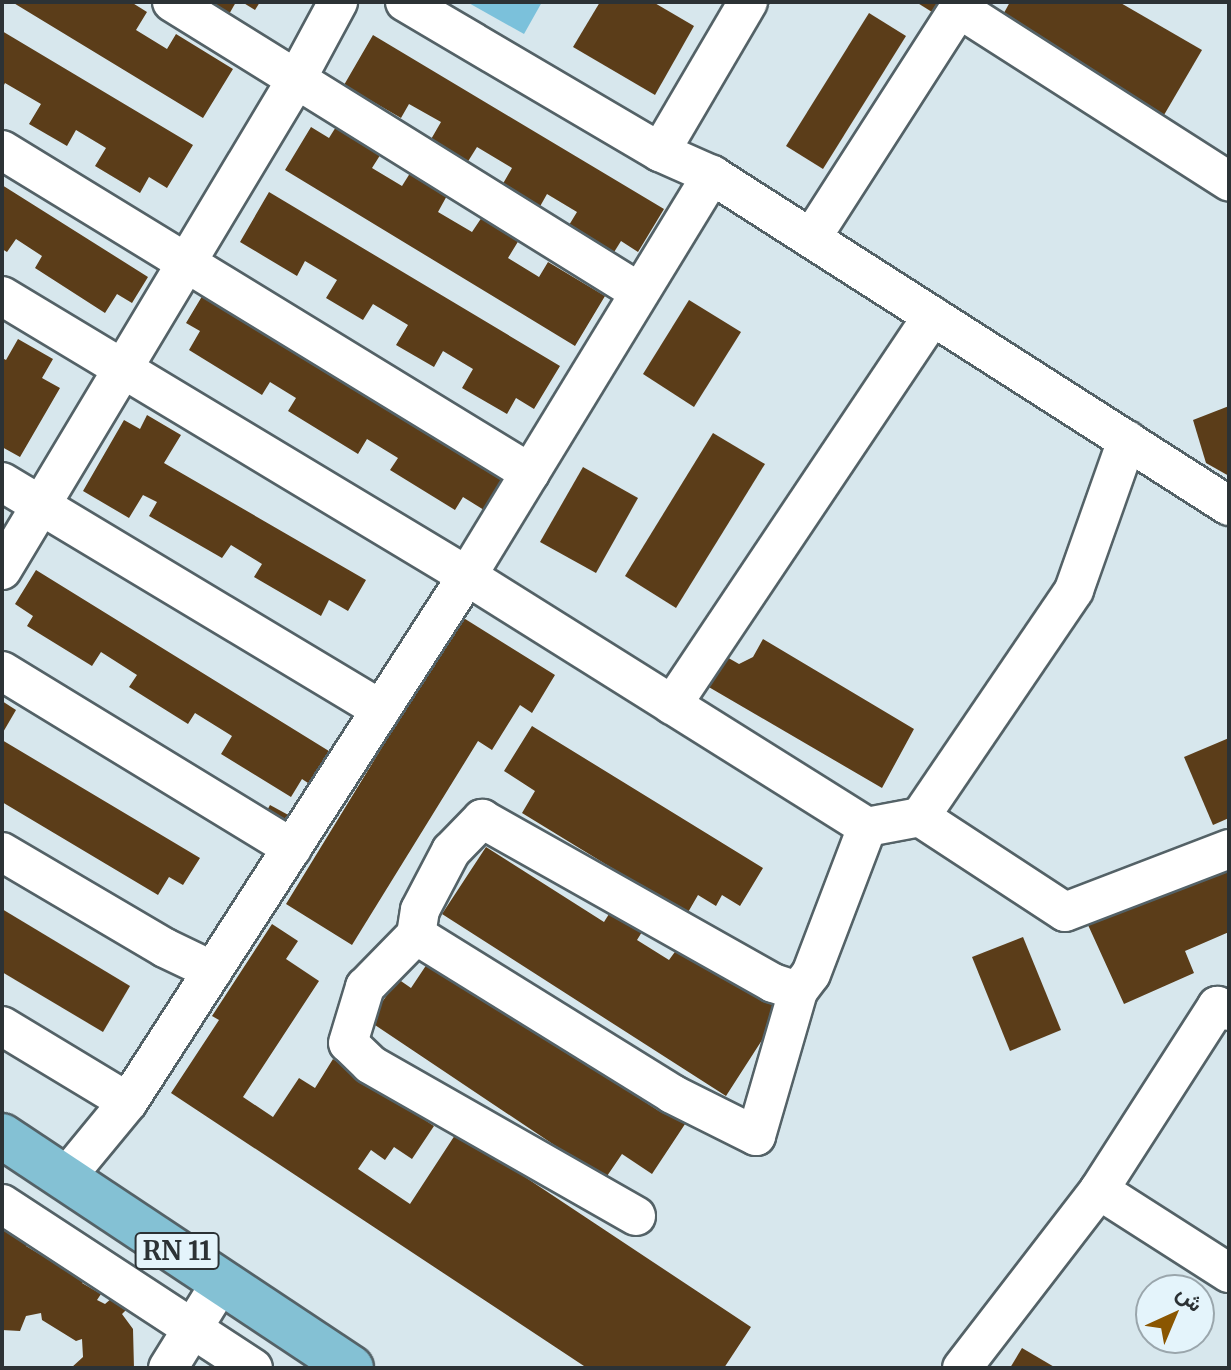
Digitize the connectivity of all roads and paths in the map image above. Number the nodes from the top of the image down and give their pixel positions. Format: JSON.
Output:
{"nodes":[{"id":1,"x":172,"y":2,"type":"edge"},
{"id":2,"x":338,"y":2,"type":"edge"},
{"id":3,"x":405,"y":2,"type":"edge"},
{"id":4,"x":748,"y":2,"type":"edge"},
{"id":5,"x":960,"y":5,"type":"edge"},
{"id":6,"x":296,"y":80,"type":"junction"},
{"id":7,"x":2,"y":150,"type":"edge"},
{"id":8,"x":660,"y":152,"type":"junction"},
{"id":9,"x":712,"y":175,"type":"junction"},
{"id":10,"x":1229,"y":181,"type":"edge"},
{"id":11,"x":812,"y":237,"type":"junction"},
{"id":12,"x":184,"y":261,"type":"junction"},
{"id":13,"x":639,"y":292,"type":"junction"},
{"id":14,"x":2,"y":296,"type":"edge"},
{"id":15,"x":932,"y":316,"type":"junction"},
{"id":16,"x":120,"y":369,"type":"junction"},
{"id":17,"x":1127,"y":440,"type":"junction"},
{"id":18,"x":530,"y":473,"type":"junction"},
{"id":19,"x":2,"y":482,"type":"edge"},
{"id":20,"x":40,"y":506,"type":"junction"},
{"id":21,"x":1229,"y":506,"type":"edge"},
{"id":22,"x":2,"y":570,"type":"edge"},
{"id":23,"x":467,"y":576,"type":"junction"},
{"id":24,"x":2,"y":671,"type":"edge"},
{"id":25,"x":672,"y":705,"type":"junction"},
{"id":26,"x":381,"y":710,"type":"junction"},
{"id":27,"x":920,"y":817,"type":"junction"},
{"id":28,"x":867,"y":827,"type":"junction"},
{"id":29,"x":292,"y":848,"type":"junction"},
{"id":30,"x":1229,"y":849,"type":"edge"},
{"id":31,"x":2,"y":852,"type":"edge"},
{"id":32,"x":416,"y":935,"type":"junction"},
{"id":33,"x":213,"y":971,"type":"junction"},
{"id":34,"x":798,"y":991,"type":"junction"},
{"id":35,"x":1229,"y":1011,"type":"edge"},
{"id":36,"x":2,"y":1026,"type":"edge"},
{"id":37,"x":128,"y":1102,"type":"junction"},
{"id":38,"x":2,"y":1136,"type":"edge"},
{"id":39,"x":67,"y":1176,"type":"junction"},
{"id":40,"x":1099,"y":1190,"type":"junction"},
{"id":41,"x":2,"y":1204,"type":"edge"},
{"id":42,"x":636,"y":1216,"type":"dead end"},
{"id":43,"x":1229,"y":1273,"type":"edge"},
{"id":44,"x":222,"y":1281,"type":"junction"},
{"id":45,"x":192,"y":1325,"type":"junction"},
{"id":46,"x":168,"y":1368,"type":"edge"},
{"id":47,"x":253,"y":1368,"type":"edge"},
{"id":48,"x":351,"y":1368,"type":"edge"},
{"id":49,"x":962,"y":1368,"type":"edge"}],
"edges":[{"from":1,"to":6,"type":"street"},
{"from":2,"to":6,"type":"street"},
{"from":3,"to":8,"type":"street"},
{"from":4,"to":8,"type":"street"},
{"from":5,"to":10,"type":"street"},
{"from":5,"to":11,"type":"street"},
{"from":6,"to":12,"type":"street"},
{"from":6,"to":13,"type":"street"},
{"from":7,"to":12,"type":"street"},
{"from":8,"to":9,"type":"street"},
{"from":9,"to":11,"type":"street"},
{"from":9,"to":13,"type":"street"},
{"from":11,"to":15,"type":"street"},
{"from":12,"to":16,"type":"street"},
{"from":12,"to":18,"type":"street"},
{"from":13,"to":18,"type":"street"},
{"from":14,"to":16,"type":"street"},
{"from":15,"to":17,"type":"street"},
{"from":15,"to":25,"type":"street"},
{"from":16,"to":20,"type":"street"},
{"from":16,"to":23,"type":"street"},
{"from":17,"to":21,"type":"street"},
{"from":17,"to":27,"type":"street"},
{"from":18,"to":23,"type":"street"},
{"from":19,"to":20,"type":"street"},
{"from":20,"to":22,"type":"street"},
{"from":20,"to":26,"type":"street"},
{"from":23,"to":25,"type":"street"},
{"from":23,"to":26,"type":"street"},
{"from":24,"to":29,"type":"street"},
{"from":25,"to":28,"type":"street"},
{"from":26,"to":29,"type":"street"},
{"from":27,"to":28,"type":"street"},
{"from":27,"to":30,"type":"street"},
{"from":28,"to":34,"type":"street"},
{"from":29,"to":33,"type":"street"},
{"from":31,"to":33,"type":"street"},
{"from":32,"to":34,"type":"street"},
{"from":32,"to":34,"type":"street"},
{"from":32,"to":42,"type":"street"},
{"from":33,"to":37,"type":"street"},
{"from":35,"to":40,"type":"street"},
{"from":36,"to":37,"type":"street"},
{"from":37,"to":39,"type":"street"},
{"from":38,"to":39,"type":"main road","number":"RN 11"},
{"from":39,"to":44,"type":"main road","number":"RN 11"},
{"from":40,"to":43,"type":"street"},
{"from":40,"to":49,"type":"street"},
{"from":41,"to":45,"type":"street"},
{"from":44,"to":45,"type":"street"},
{"from":44,"to":48,"type":"main road","number":"RN 11"},
{"from":45,"to":46,"type":"street"},
{"from":45,"to":47,"type":"street"}]}
